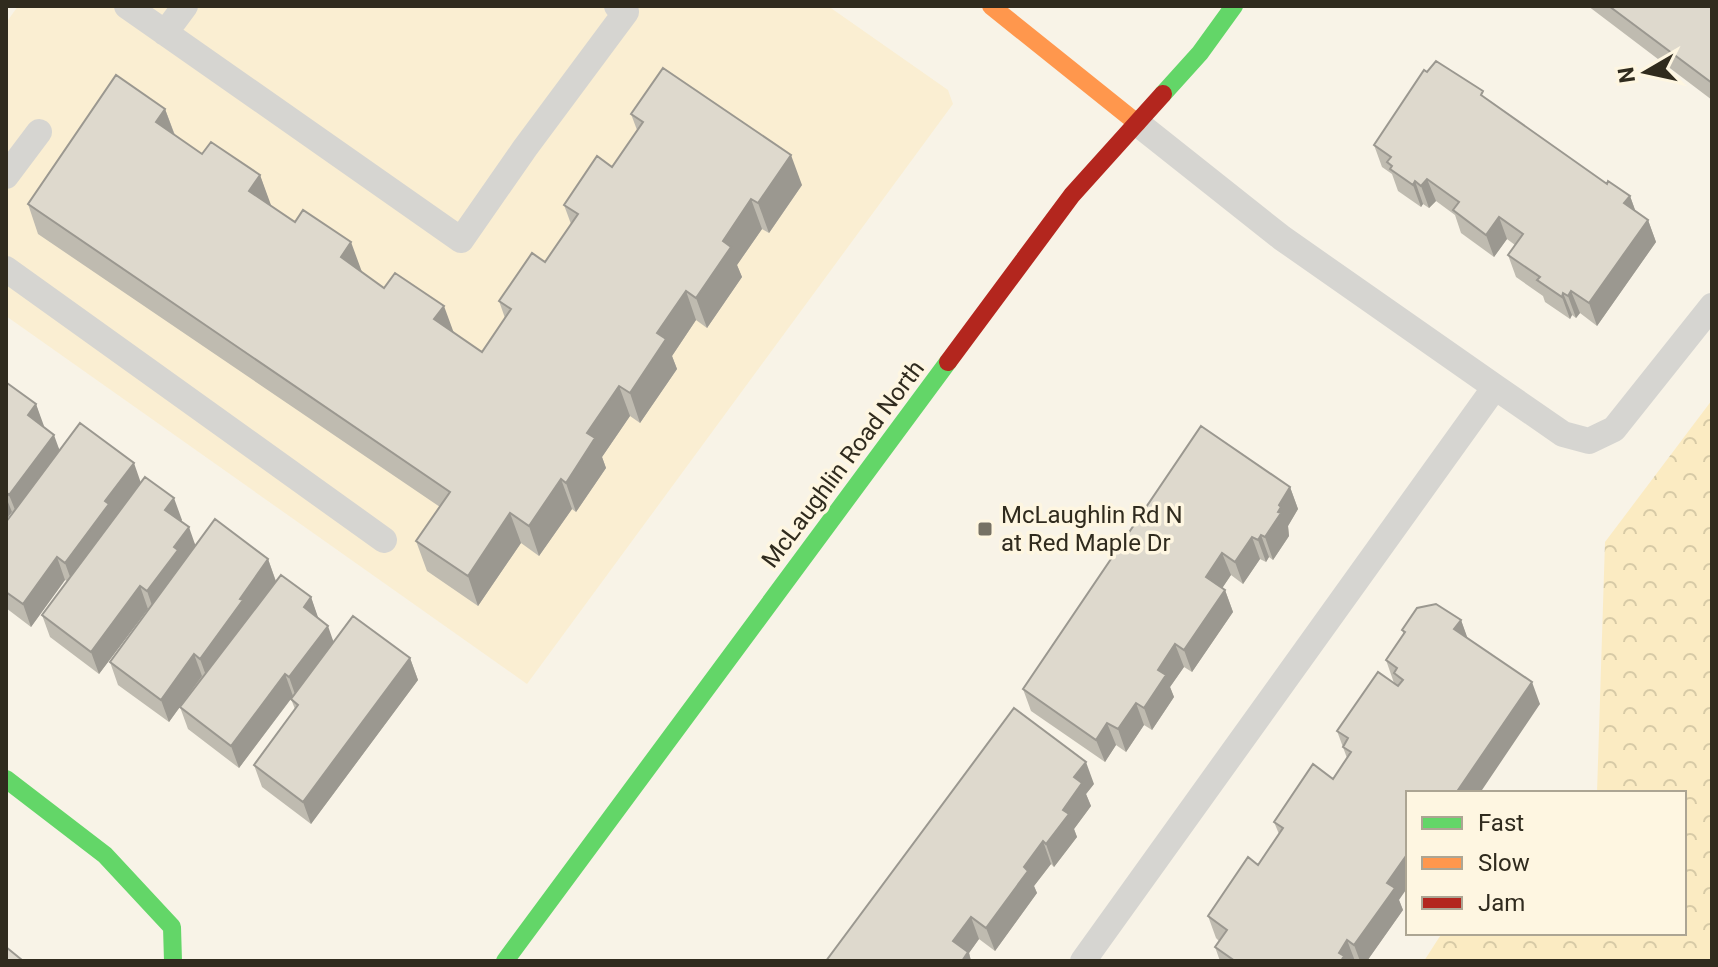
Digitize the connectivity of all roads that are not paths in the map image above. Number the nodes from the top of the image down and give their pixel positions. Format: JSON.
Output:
{"nodes":[{"id":1,"x":127,"y":6,"type":"edge"},
{"id":2,"x":185,"y":6,"type":"edge"},
{"id":3,"x":617,"y":6,"type":"edge"},
{"id":4,"x":991,"y":6,"type":"edge"},
{"id":5,"x":1234,"y":6,"type":"edge"},
{"id":6,"x":165,"y":33,"type":"junction"},
{"id":7,"x":1137,"y":123,"type":"junction"},
{"id":8,"x":39,"y":132,"type":"dead end"},
{"id":9,"x":6,"y":176,"type":"edge"},
{"id":10,"x":6,"y":269,"type":"edge"},
{"id":11,"x":1712,"y":306,"type":"edge"},
{"id":12,"x":1495,"y":387,"type":"junction"},
{"id":13,"x":384,"y":540,"type":"dead end"},
{"id":14,"x":6,"y":779,"type":"edge"},
{"id":15,"x":173,"y":961,"type":"edge"},
{"id":16,"x":505,"y":961,"type":"edge"},
{"id":17,"x":1083,"y":961,"type":"edge"}],
"edges":[{"from":1,"to":6,"type":"lane"},
{"from":2,"to":6,"type":"lane"},
{"from":3,"to":6,"type":"lane"},
{"from":4,"to":7,"type":"main road"},
{"from":5,"to":7,"type":"main road","name":"McLaughlin Road North"},
{"from":7,"to":12,"type":"lane"},
{"from":7,"to":16,"type":"main road","name":"McLaughlin Road North"},
{"from":8,"to":9,"type":"lane"},
{"from":10,"to":13,"type":"lane"},
{"from":11,"to":12,"type":"lane"},
{"from":12,"to":17,"type":"lane"},
{"from":14,"to":15,"type":"main road"}]}
